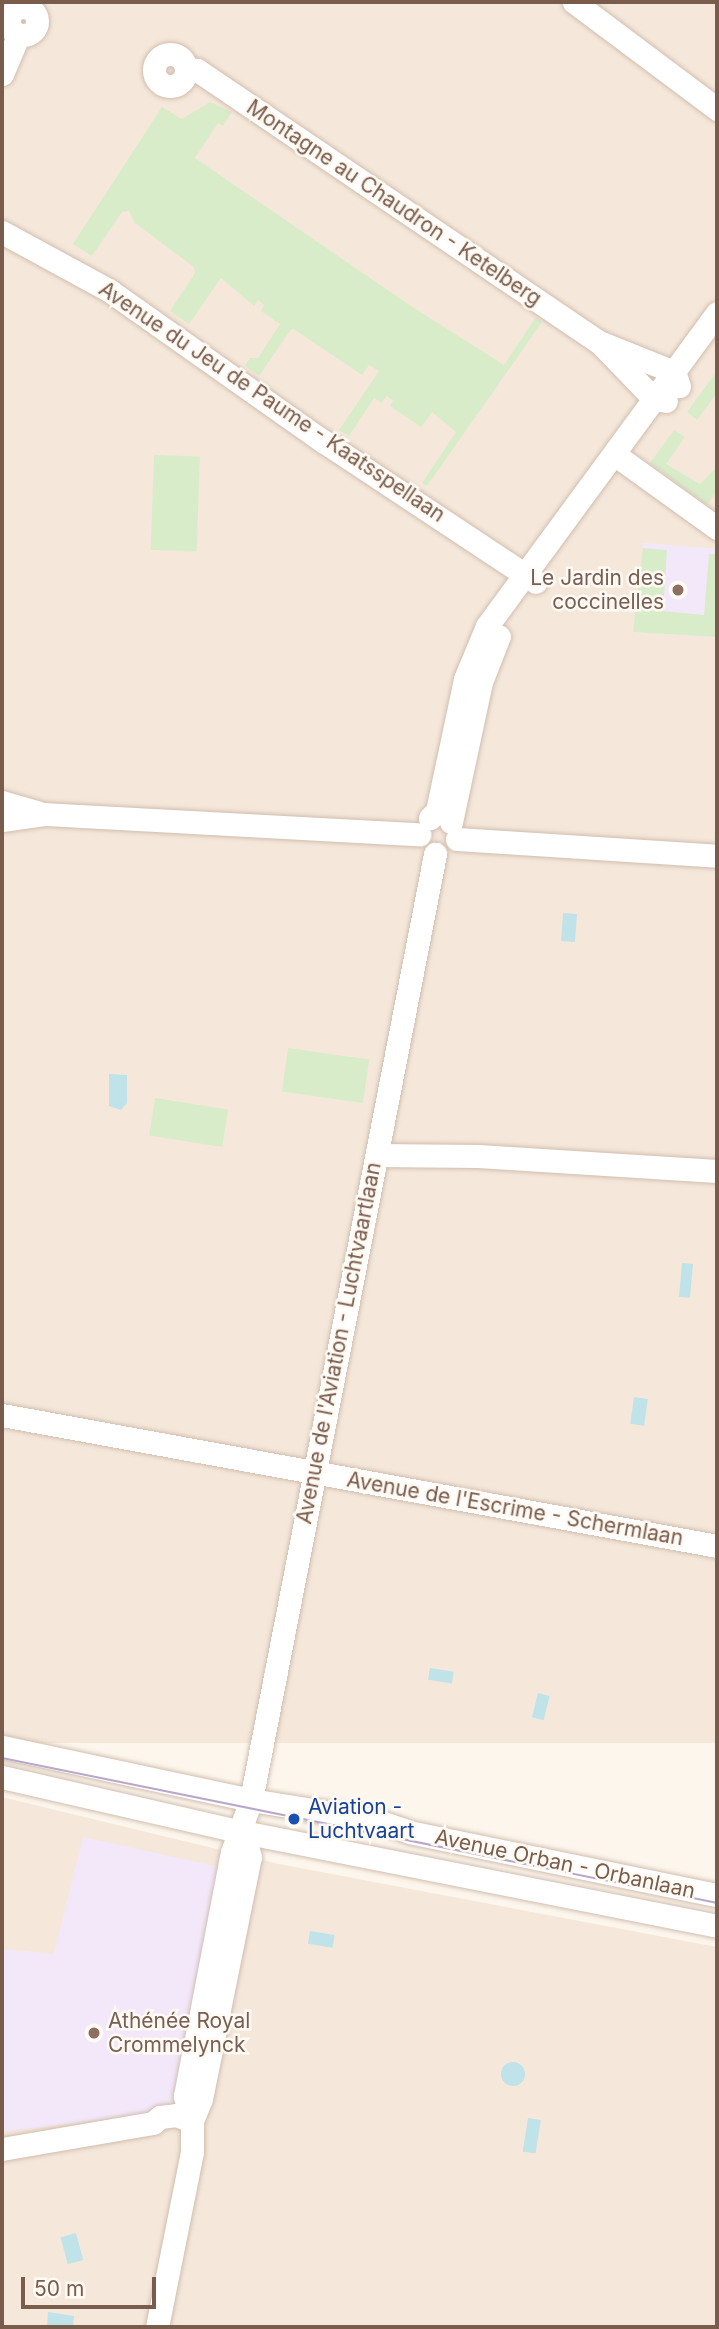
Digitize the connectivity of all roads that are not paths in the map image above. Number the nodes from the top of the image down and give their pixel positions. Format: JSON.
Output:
{"nodes":[{"id":1,"x":574,"y":2,"type":"edge"},
{"id":2,"x":19,"y":34,"type":"dead end"},
{"id":3,"x":186,"y":71,"type":"dead end"},
{"id":4,"x":2,"y":74,"type":"edge"},
{"id":5,"x":717,"y":109,"type":"edge"},
{"id":6,"x":2,"y":232,"type":"edge"},
{"id":7,"x":717,"y":313,"type":"edge"},
{"id":8,"x":717,"y":334,"type":"edge"},
{"id":9,"x":599,"y":342,"type":"junction"},
{"id":10,"x":669,"y":390,"type":"junction"},
{"id":11,"x":619,"y":458,"type":"junction"},
{"id":12,"x":717,"y":528,"type":"edge"},
{"id":13,"x":531,"y":578,"type":"junction"},
{"id":14,"x":2,"y":802,"type":"edge"},
{"id":15,"x":44,"y":814,"type":"junction"},
{"id":16,"x":2,"y":820,"type":"edge"},
{"id":17,"x":439,"y":828,"type":"junction"},
{"id":18,"x":717,"y":856,"type":"edge"},
{"id":19,"x":377,"y":1154,"type":"junction"},
{"id":20,"x":717,"y":1171,"type":"edge"},
{"id":21,"x":2,"y":1415,"type":"edge"},
{"id":22,"x":313,"y":1472,"type":"junction"},
{"id":23,"x":717,"y":1546,"type":"edge"},
{"id":24,"x":2,"y":1747,"type":"edge"},
{"id":25,"x":2,"y":1777,"type":"edge"},
{"id":26,"x":251,"y":1800,"type":"junction"},
{"id":27,"x":243,"y":1832,"type":"junction"},
{"id":28,"x":717,"y":1895,"type":"edge"},
{"id":29,"x":717,"y":1926,"type":"edge"},
{"id":30,"x":192,"y":2121,"type":"junction"},
{"id":31,"x":2,"y":2149,"type":"edge"},
{"id":32,"x":157,"y":2327,"type":"edge"}],
"edges":[{"from":1,"to":5,"type":"street"},
{"from":2,"to":4,"type":"street"},
{"from":3,"to":9,"type":"street","name":"Montagne au Chaudron - Ketelberg"},
{"from":6,"to":13,"type":"street","name":"Avenue du Jeu de Paume - Kaatsspellaan"},
{"from":7,"to":10,"type":"street"},
{"from":8,"to":10,"type":"street"},
{"from":9,"to":10,"type":"street","name":"Montagne au Chaudron - Ketelberg"},
{"from":9,"to":10,"type":"street","name":"Montagne au Chaudron - Ketelberg"},
{"from":10,"to":11,"type":"street"},
{"from":11,"to":12,"type":"street"},
{"from":11,"to":13,"type":"street"},
{"from":13,"to":17,"type":"street"},
{"from":14,"to":15,"type":"street"},
{"from":15,"to":16,"type":"street"},
{"from":15,"to":17,"type":"street"},
{"from":17,"to":18,"type":"street"},
{"from":17,"to":19,"type":"street","name":"Avenue de l'Aviation - Luchtvaartlaan"},
{"from":19,"to":20,"type":"street"},
{"from":19,"to":22,"type":"street","name":"Avenue de l'Aviation - Luchtvaartlaan"},
{"from":21,"to":22,"type":"street","name":"Avenue de l'Escrime - Schermlaan"},
{"from":22,"to":23,"type":"street","name":"Avenue de l'Escrime - Schermlaan"},
{"from":22,"to":26,"type":"street","name":"Avenue de l'Aviation - Luchtvaartlaan"},
{"from":24,"to":26,"type":"street","name":"Avenue Orban - Orbanlaan"},
{"from":25,"to":27,"type":"street","name":"Avenue Orban - Orbanlaan"},
{"from":26,"to":27,"type":"street","name":"Avenue de l'Aviation - Luchtvaartlaan"},
{"from":26,"to":28,"type":"street","name":"Avenue Orban - Orbanlaan"},
{"from":27,"to":29,"type":"street","name":"Avenue Orban - Orbanlaan"},
{"from":27,"to":30,"type":"street","name":"Avenue de l'Aviation - Luchtvaartlaan"},
{"from":30,"to":31,"type":"street"},
{"from":30,"to":32,"type":"street","name":"Avenue de l'Aviation - Luchtvaartlaan"}]}
